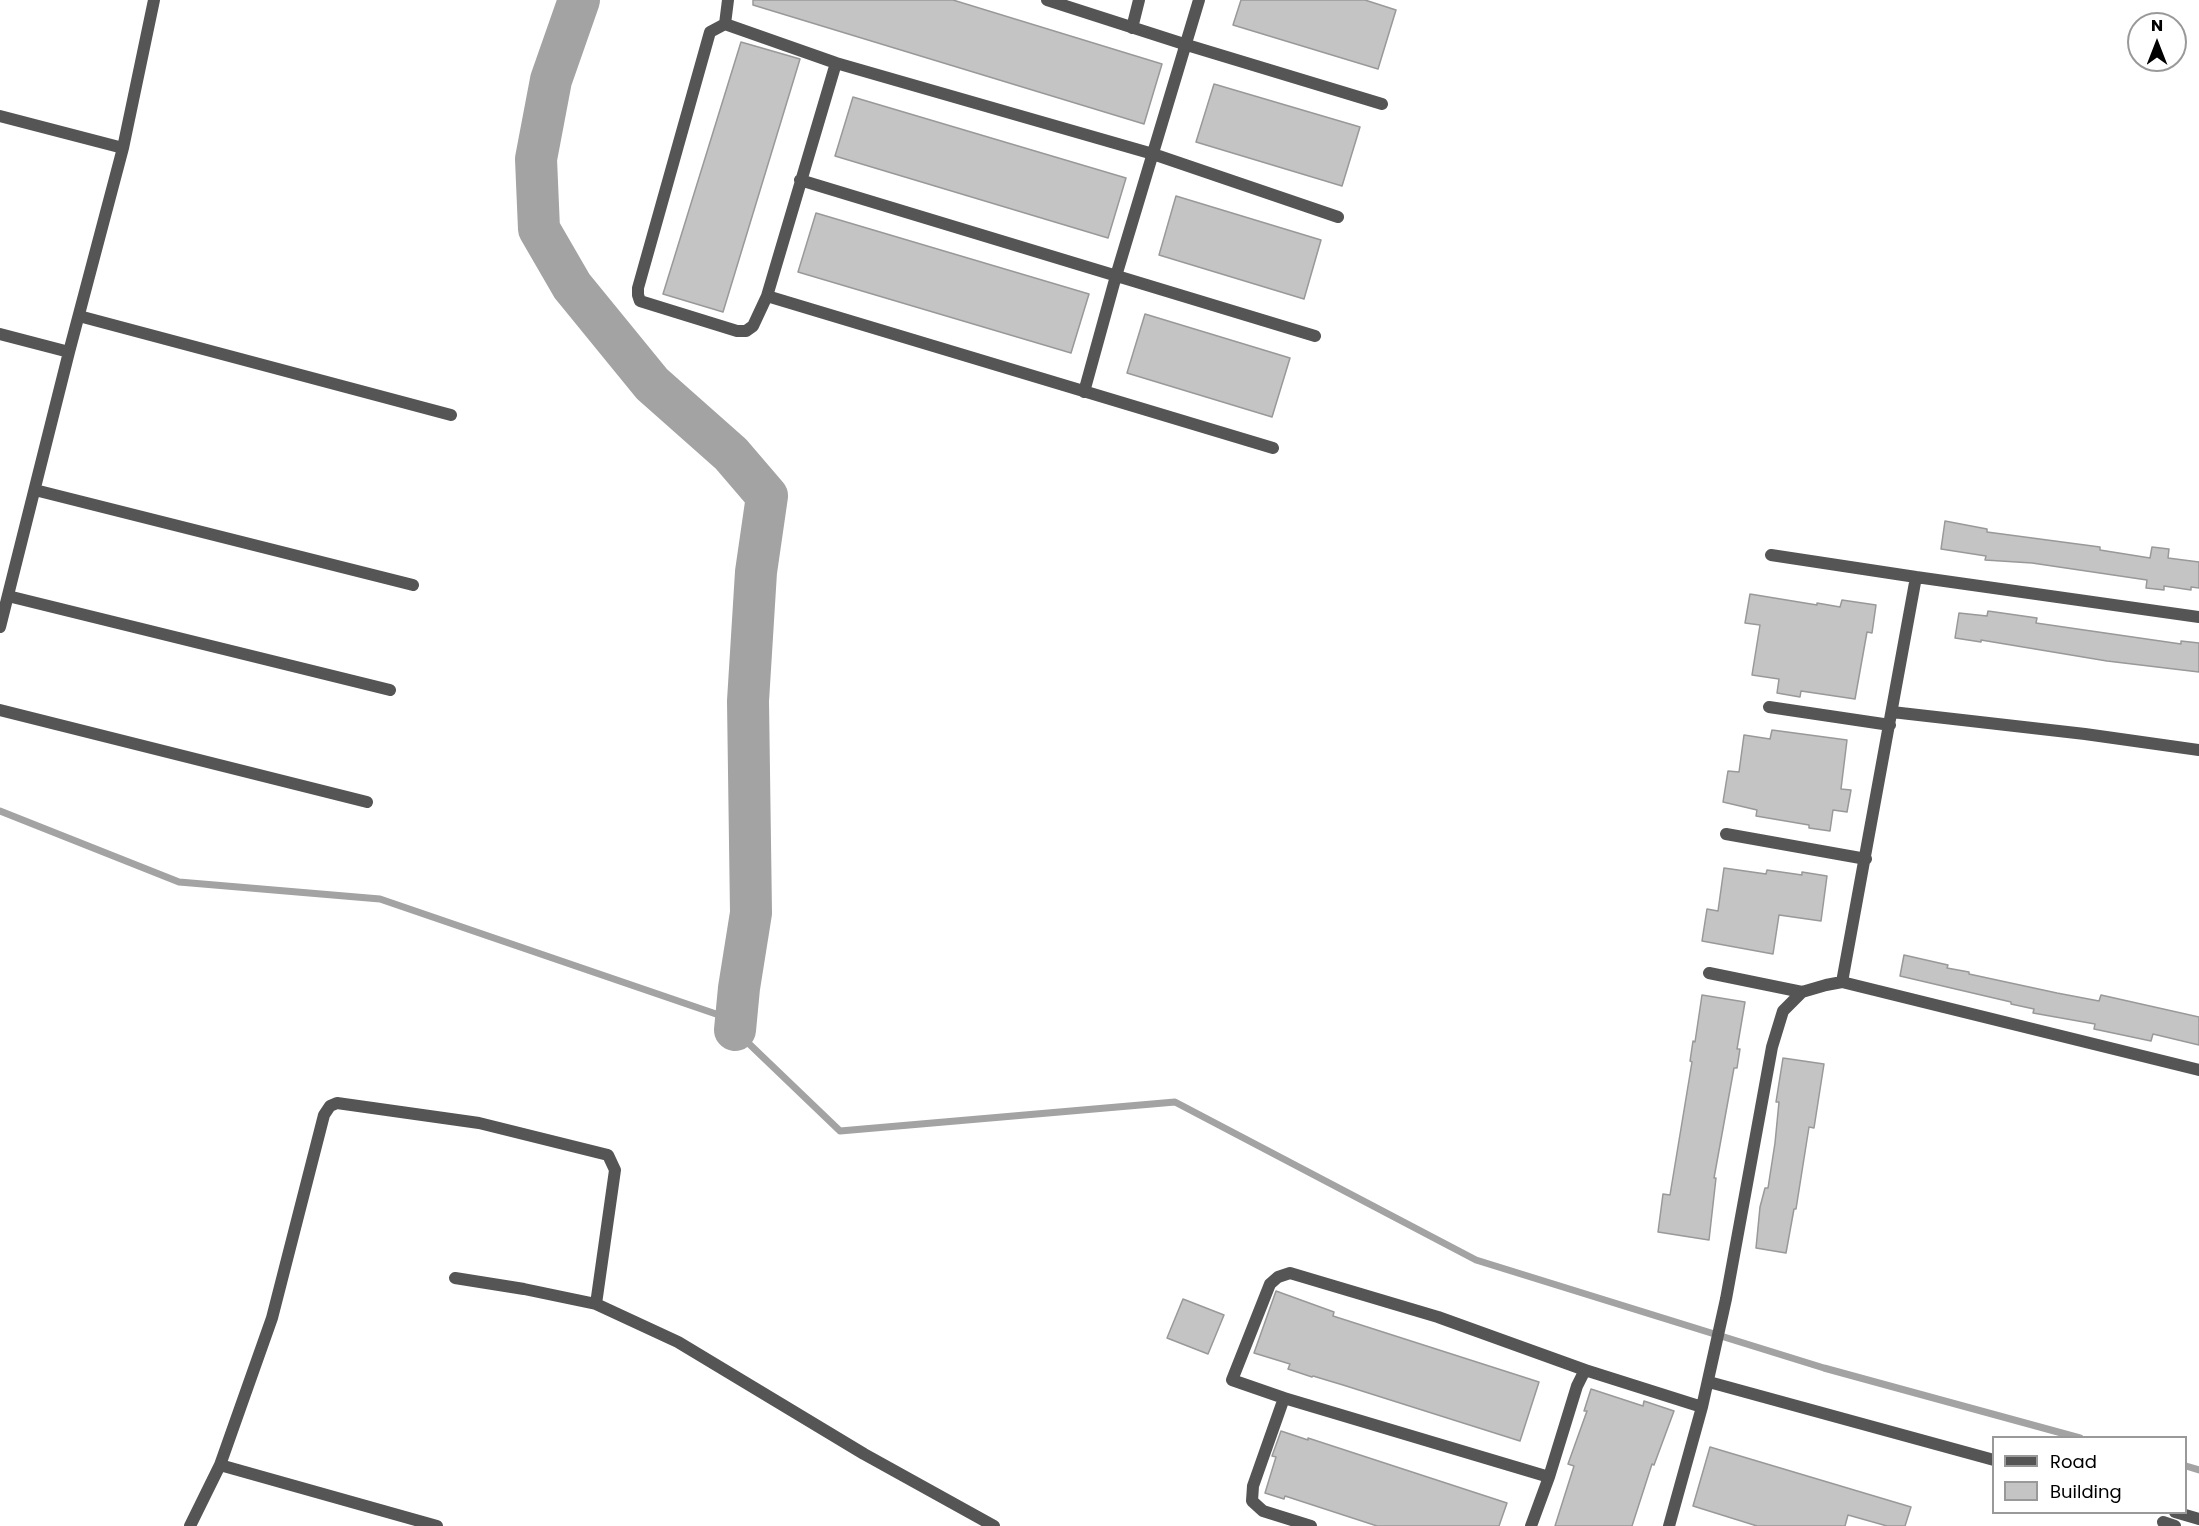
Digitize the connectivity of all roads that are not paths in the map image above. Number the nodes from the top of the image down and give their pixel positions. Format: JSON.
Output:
{"nodes":[{"id":1,"x":154,"y":0,"type":"edge"},
{"id":2,"x":728,"y":0,"type":"edge"},
{"id":3,"x":1047,"y":0,"type":"edge"},
{"id":4,"x":1139,"y":0,"type":"edge"},
{"id":5,"x":1199,"y":0,"type":"edge"},
{"id":6,"x":724,"y":24,"type":"junction"},
{"id":7,"x":1132,"y":28,"type":"junction"},
{"id":8,"x":1186,"y":45,"type":"junction"},
{"id":9,"x":836,"y":63,"type":"junction"},
{"id":10,"x":1382,"y":104,"type":"dead end"},
{"id":11,"x":0,"y":116,"type":"edge"},
{"id":12,"x":123,"y":148,"type":"junction"},
{"id":13,"x":1153,"y":154,"type":"junction"},
{"id":14,"x":800,"y":180,"type":"junction"},
{"id":15,"x":1338,"y":217,"type":"dead end"},
{"id":16,"x":1116,"y":276,"type":"junction"},
{"id":17,"x":767,"y":296,"type":"junction"},
{"id":18,"x":79,"y":316,"type":"junction"},
{"id":19,"x":0,"y":334,"type":"edge"},
{"id":20,"x":1315,"y":336,"type":"dead end"},
{"id":21,"x":69,"y":352,"type":"junction"},
{"id":22,"x":1084,"y":392,"type":"junction"},
{"id":23,"x":451,"y":415,"type":"dead end"},
{"id":24,"x":1274,"y":448,"type":"dead end"},
{"id":25,"x":35,"y":490,"type":"junction"},
{"id":26,"x":1771,"y":555,"type":"dead end"},
{"id":27,"x":1916,"y":578,"type":"junction"},
{"id":28,"x":413,"y":585,"type":"dead end"},
{"id":29,"x":8,"y":596,"type":"junction"},
{"id":30,"x":2199,"y":616,"type":"edge"},
{"id":31,"x":0,"y":627,"type":"edge"},
{"id":32,"x":390,"y":690,"type":"dead end"},
{"id":33,"x":1769,"y":707,"type":"dead end"},
{"id":34,"x":0,"y":710,"type":"edge"},
{"id":35,"x":1892,"y":712,"type":"junction"},
{"id":36,"x":1890,"y":725,"type":"junction"},
{"id":37,"x":2199,"y":750,"type":"edge"},
{"id":38,"x":367,"y":802,"type":"dead end"},
{"id":39,"x":1726,"y":834,"type":"dead end"},
{"id":40,"x":1866,"y":860,"type":"junction"},
{"id":41,"x":1709,"y":973,"type":"dead end"},
{"id":42,"x":1842,"y":982,"type":"junction"},
{"id":43,"x":1802,"y":992,"type":"junction"},
{"id":44,"x":2199,"y":1070,"type":"edge"},
{"id":45,"x":456,"y":1278,"type":"dead end"},
{"id":46,"x":596,"y":1304,"type":"junction"},
{"id":47,"x":1585,"y":1370,"type":"junction"},
{"id":48,"x":1709,"y":1382,"type":"junction"},
{"id":49,"x":1284,"y":1398,"type":"junction"},
{"id":50,"x":1702,"y":1407,"type":"junction"},
{"id":51,"x":1992,"y":1459,"type":"edge"},
{"id":52,"x":220,"y":1465,"type":"junction"},
{"id":53,"x":1549,"y":1477,"type":"junction"},
{"id":54,"x":2182,"y":1514,"type":"edge"},
{"id":55,"x":2199,"y":1519,"type":"edge"},
{"id":56,"x":190,"y":1526,"type":"edge"},
{"id":57,"x":437,"y":1526,"type":"edge"},
{"id":58,"x":994,"y":1526,"type":"edge"},
{"id":59,"x":1311,"y":1526,"type":"edge"},
{"id":60,"x":1531,"y":1526,"type":"edge"},
{"id":61,"x":1669,"y":1526,"type":"edge"}],
"edges":[{"from":1,"to":12,"type":"street"},
{"from":2,"to":6,"type":"street"},
{"from":3,"to":7,"type":"street"},
{"from":4,"to":7,"type":"street"},
{"from":5,"to":8,"type":"street"},
{"from":6,"to":9,"type":"street"},
{"from":6,"to":17,"type":"street"},
{"from":7,"to":8,"type":"street"},
{"from":8,"to":10,"type":"street"},
{"from":8,"to":13,"type":"street"},
{"from":9,"to":13,"type":"street"},
{"from":9,"to":14,"type":"street"},
{"from":11,"to":12,"type":"street"},
{"from":12,"to":18,"type":"street"},
{"from":13,"to":15,"type":"street"},
{"from":13,"to":16,"type":"street"},
{"from":14,"to":16,"type":"street"},
{"from":14,"to":17,"type":"street"},
{"from":16,"to":20,"type":"street"},
{"from":16,"to":22,"type":"street"},
{"from":17,"to":22,"type":"street"},
{"from":18,"to":21,"type":"street"},
{"from":18,"to":23,"type":"street"},
{"from":19,"to":21,"type":"street"},
{"from":21,"to":25,"type":"street"},
{"from":22,"to":24,"type":"street"},
{"from":25,"to":28,"type":"street"},
{"from":25,"to":29,"type":"street"},
{"from":26,"to":27,"type":"street"},
{"from":27,"to":30,"type":"street"},
{"from":27,"to":35,"type":"street"},
{"from":29,"to":31,"type":"street"},
{"from":29,"to":32,"type":"street"},
{"from":33,"to":36,"type":"street"},
{"from":34,"to":38,"type":"street"},
{"from":35,"to":36,"type":"street"},
{"from":35,"to":37,"type":"street"},
{"from":36,"to":40,"type":"street"},
{"from":39,"to":40,"type":"street"},
{"from":40,"to":42,"type":"street"},
{"from":41,"to":43,"type":"street"},
{"from":42,"to":43,"type":"street"},
{"from":42,"to":44,"type":"street"},
{"from":43,"to":48,"type":"street"},
{"from":45,"to":46,"type":"street"},
{"from":46,"to":52,"type":"street"},
{"from":46,"to":58,"type":"street"},
{"from":47,"to":49,"type":"street"},
{"from":47,"to":50,"type":"street"},
{"from":47,"to":53,"type":"street"},
{"from":48,"to":50,"type":"street"},
{"from":48,"to":51,"type":"street"},
{"from":49,"to":53,"type":"street"},
{"from":49,"to":59,"type":"street"},
{"from":50,"to":61,"type":"street"},
{"from":52,"to":56,"type":"street"},
{"from":52,"to":57,"type":"street"},
{"from":53,"to":60,"type":"street"},
{"from":54,"to":55,"type":"street"}]}
